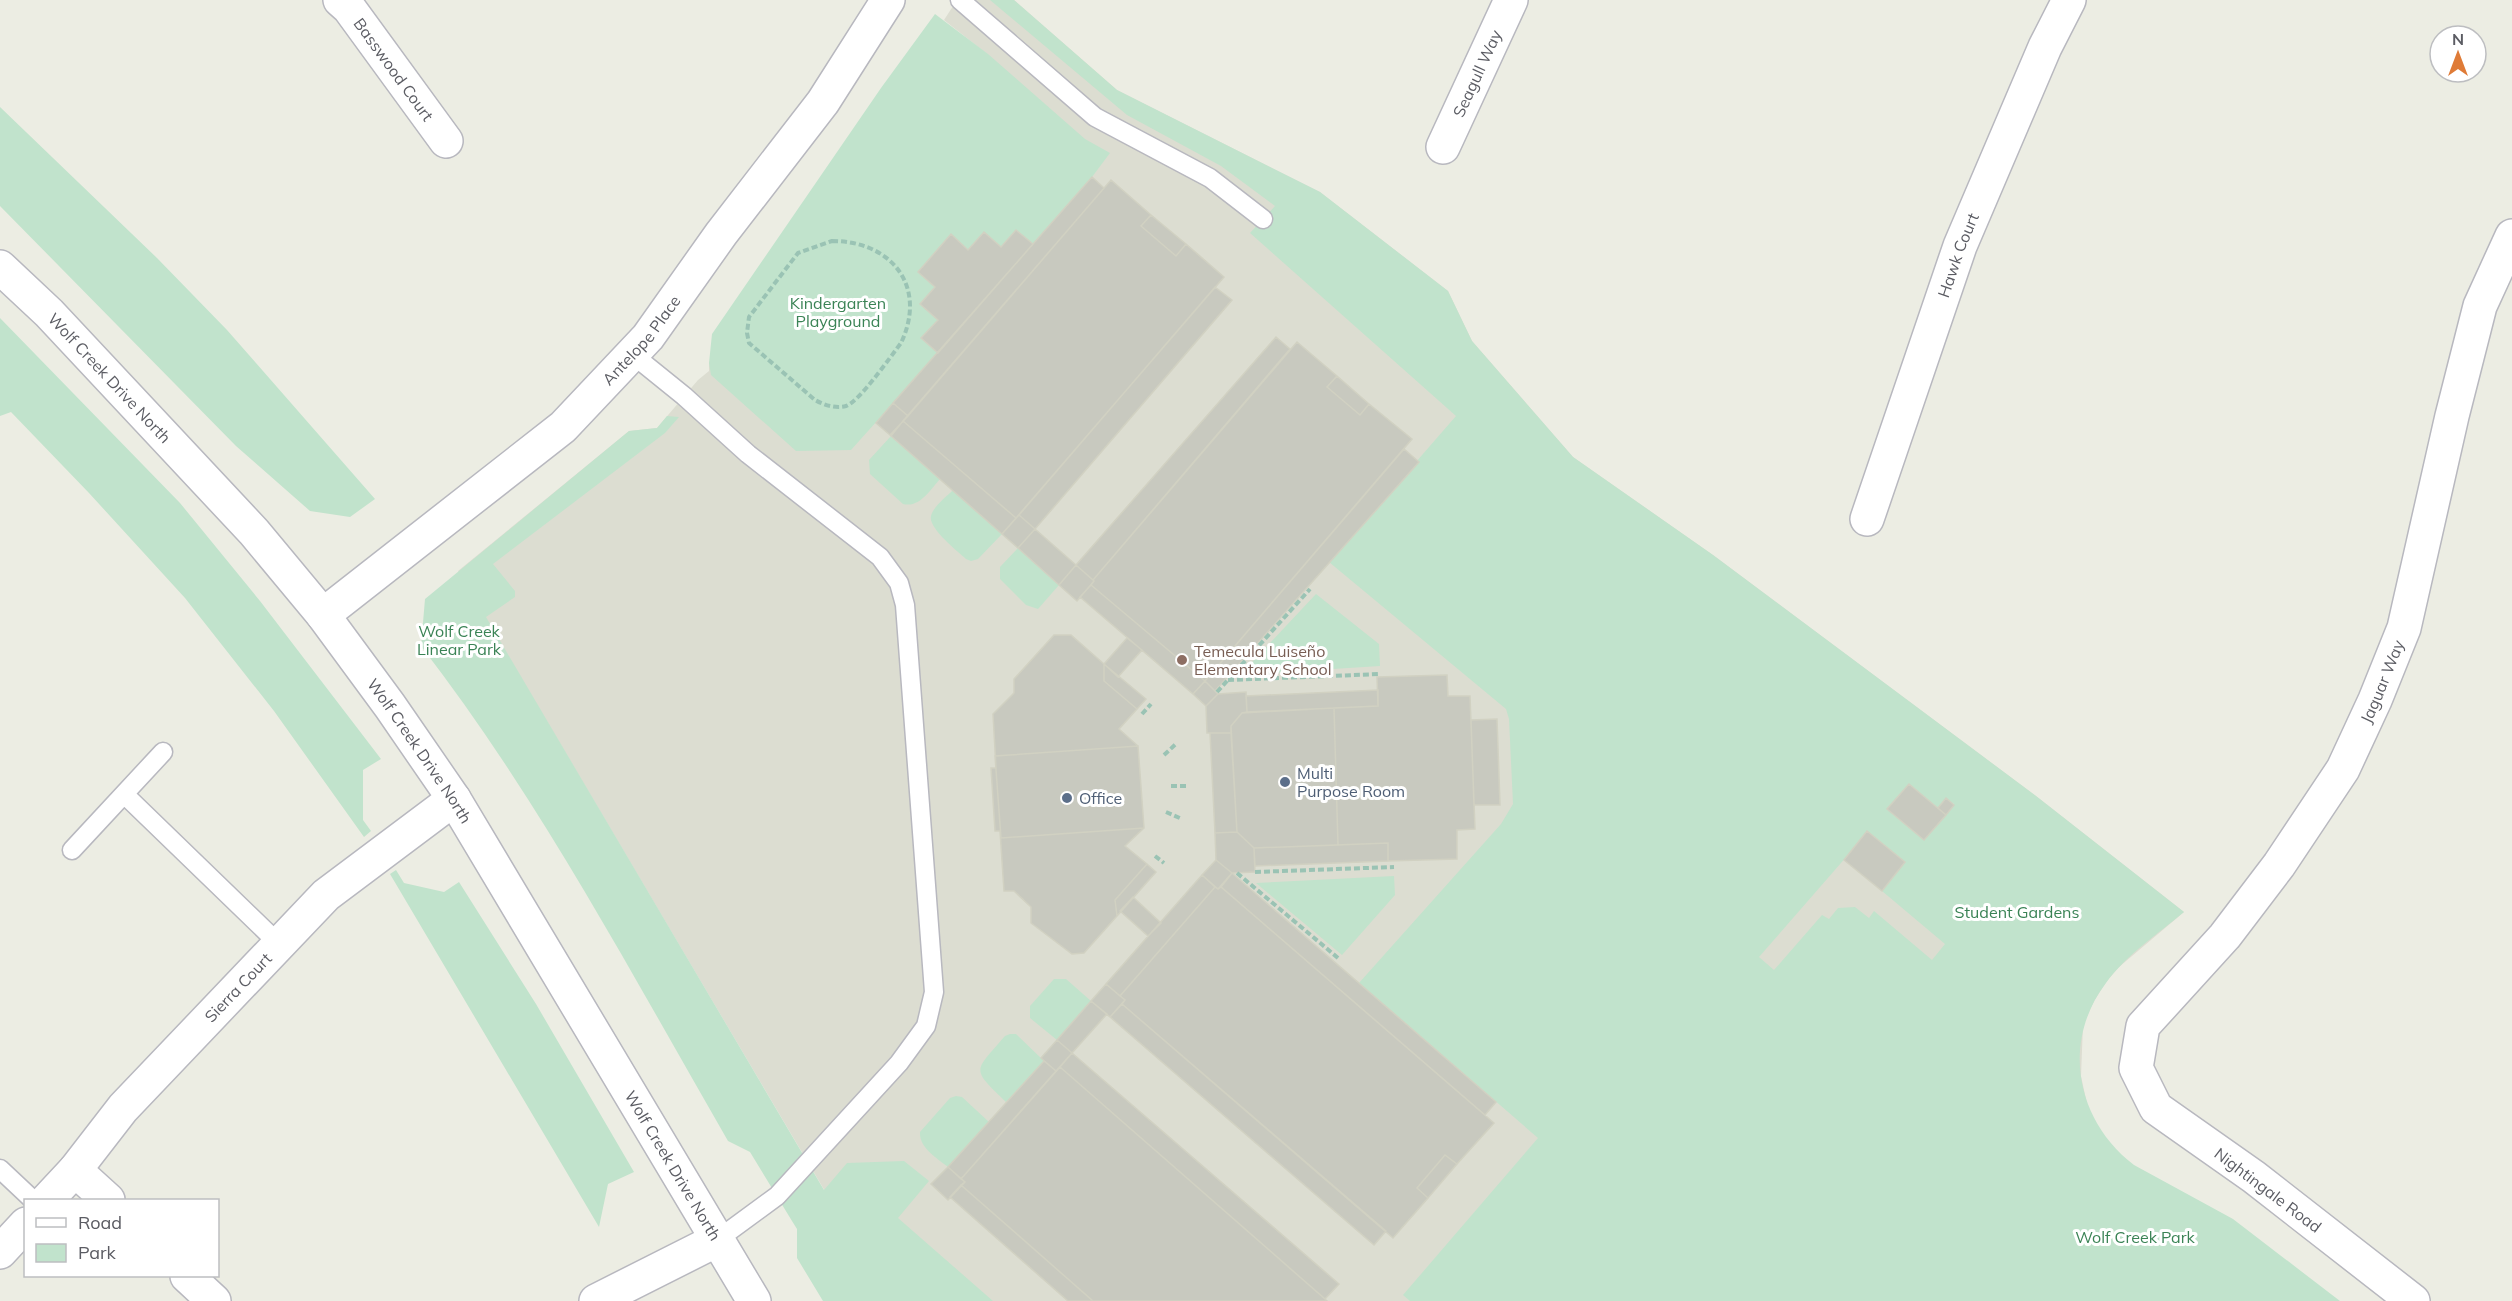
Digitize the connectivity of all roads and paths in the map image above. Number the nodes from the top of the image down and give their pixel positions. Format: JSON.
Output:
{"nodes":[{"id":1,"x":340,"y":0,"type":"edge"},
{"id":2,"x":888,"y":0,"type":"edge"},
{"id":3,"x":960,"y":0,"type":"edge"},
{"id":4,"x":1511,"y":0,"type":"edge"},
{"id":5,"x":2069,"y":0,"type":"edge"},
{"id":6,"x":446,"y":141,"type":"dead end"},
{"id":7,"x":1443,"y":147,"type":"dead end"},
{"id":8,"x":1263,"y":219,"type":"dead end"},
{"id":9,"x":2512,"y":236,"type":"edge"},
{"id":10,"x":0,"y":267,"type":"edge"},
{"id":11,"x":632,"y":354,"type":"junction"},
{"id":12,"x":885,"y":363,"type":"joint"},
{"id":13,"x":1867,"y":519,"type":"dead end"},
{"id":14,"x":1310,"y":589,"type":"dead end"},
{"id":15,"x":323,"y":615,"type":"junction"},
{"id":16,"x":1380,"y":674,"type":"dead end"},
{"id":17,"x":1228,"y":680,"type":"junction"},
{"id":18,"x":1217,"y":692,"type":"dead end"},
{"id":19,"x":1151,"y":704,"type":"dead end"},
{"id":20,"x":1142,"y":714,"type":"dead end"},
{"id":21,"x":1177,"y":743,"type":"dead end"},
{"id":22,"x":163,"y":752,"type":"dead end"},
{"id":23,"x":1164,"y":755,"type":"dead end"},
{"id":24,"x":1172,"y":786,"type":"dead end"},
{"id":25,"x":1188,"y":786,"type":"dead end"},
{"id":26,"x":124,"y":794,"type":"junction"},
{"id":27,"x":454,"y":799,"type":"junction"},
{"id":28,"x":1166,"y":812,"type":"dead end"},
{"id":29,"x":1182,"y":819,"type":"dead end"},
{"id":30,"x":72,"y":850,"type":"dead end"},
{"id":31,"x":1155,"y":856,"type":"dead end"},
{"id":32,"x":1164,"y":863,"type":"dead end"},
{"id":33,"x":1394,"y":867,"type":"dead end"},
{"id":34,"x":1255,"y":872,"type":"dead end"},
{"id":35,"x":1237,"y":873,"type":"dead end"},
{"id":36,"x":279,"y":944,"type":"junction"},
{"id":37,"x":1338,"y":958,"type":"dead end"},
{"id":38,"x":2136,"y":1068,"type":"joint"},
{"id":39,"x":0,"y":1169,"type":"edge"},
{"id":40,"x":75,"y":1170,"type":"junction"},
{"id":41,"x":32,"y":1199,"type":"edge"},
{"id":42,"x":48,"y":1199,"type":"edge"},
{"id":43,"x":107,"y":1199,"type":"edge"},
{"id":44,"x":24,"y":1226,"type":"edge"},
{"id":45,"x":717,"y":1240,"type":"junction"},
{"id":46,"x":0,"y":1252,"type":"edge"},
{"id":47,"x":189,"y":1277,"type":"edge"},
{"id":48,"x":214,"y":1301,"type":"edge"},
{"id":49,"x":596,"y":1301,"type":"edge"},
{"id":50,"x":754,"y":1301,"type":"edge"},
{"id":51,"x":2413,"y":1301,"type":"edge"}],
"edges":[{"from":1,"to":6,"type":"street","name":"Basswood Court"},
{"from":2,"to":11,"type":"street","name":"Antelope Place"},
{"from":3,"to":8,"type":"lane"},
{"from":4,"to":7,"type":"street","name":"Seagull Way"},
{"from":5,"to":13,"type":"street","name":"Hawk Court"},
{"from":9,"to":38,"type":"street","name":"Jaguar Way"},
{"from":10,"to":15,"type":"street","name":"Wolf Creek Drive North"},
{"from":11,"to":15,"type":"street","name":"Antelope Place"},
{"from":11,"to":45,"type":"lane"},
{"from":12,"to":12,"type":"path"},
{"from":14,"to":17,"type":"path"},
{"from":15,"to":27,"type":"street","name":"Wolf Creek Drive North"},
{"from":16,"to":17,"type":"path"},
{"from":17,"to":18,"type":"path"},
{"from":19,"to":20,"type":"path"},
{"from":21,"to":23,"type":"path"},
{"from":22,"to":26,"type":"lane"},
{"from":24,"to":25,"type":"path"},
{"from":26,"to":30,"type":"lane"},
{"from":26,"to":36,"type":"lane"},
{"from":27,"to":36,"type":"street","name":"Sierra Court"},
{"from":27,"to":45,"type":"street","name":"Wolf Creek Drive North"},
{"from":28,"to":29,"type":"path"},
{"from":31,"to":32,"type":"path"},
{"from":33,"to":34,"type":"path"},
{"from":35,"to":37,"type":"path"},
{"from":36,"to":40,"type":"street","name":"Sierra Court"},
{"from":38,"to":51,"type":"street","name":"Nightingale Road"},
{"from":39,"to":41,"type":"lane"},
{"from":40,"to":42,"type":"street","name":"Sierra Court"},
{"from":40,"to":43,"type":"street"},
{"from":44,"to":46,"type":"street"},
{"from":45,"to":49,"type":"street"},
{"from":45,"to":50,"type":"street","name":"Wolf Creek Drive North"},
{"from":47,"to":48,"type":"street"}]}
